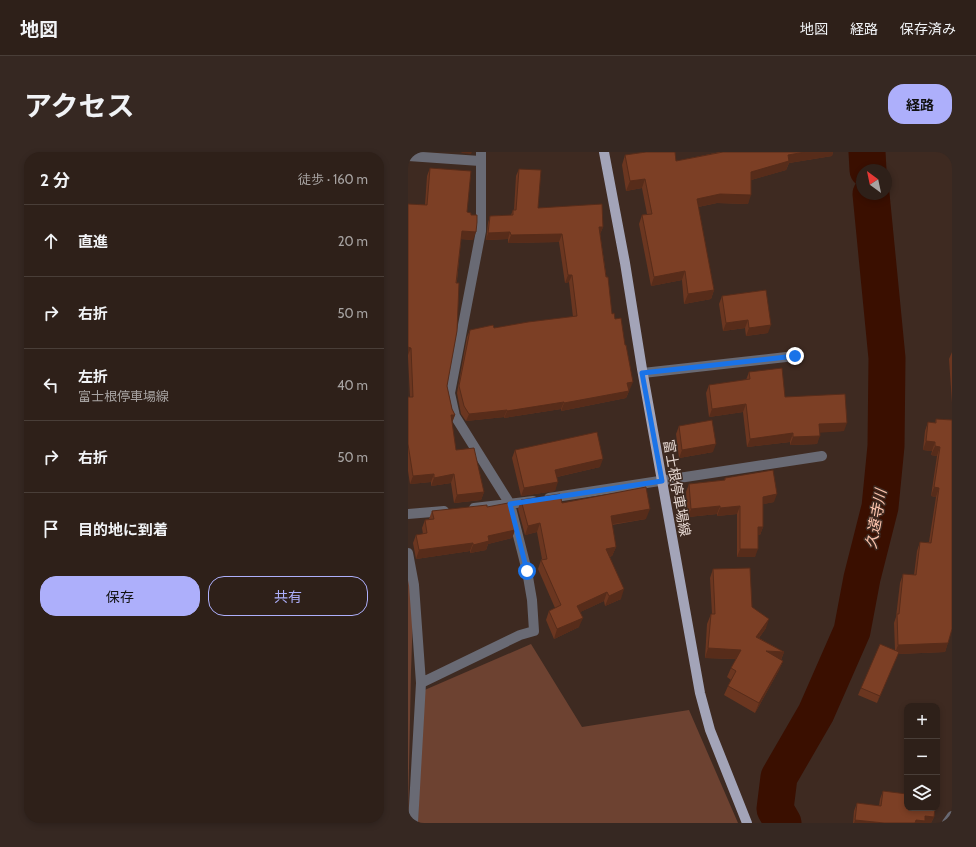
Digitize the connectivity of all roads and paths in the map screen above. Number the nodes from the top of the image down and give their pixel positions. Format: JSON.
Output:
{"nodes":[{"id":1,"x":604,"y":152,"type":"edge"},
{"id":2,"x":408,"y":156,"type":"edge"},
{"id":3,"x":480,"y":156,"type":"edge"},
{"id":4,"x":795,"y":356,"type":"dead end"},
{"id":5,"x":642,"y":373,"type":"junction"},
{"id":6,"x":822,"y":456,"type":"dead end"},
{"id":7,"x":662,"y":481,"type":"junction"},
{"id":8,"x":510,"y":504,"type":"junction"},
{"id":9,"x":408,"y":514,"type":"edge"},
{"id":10,"x":408,"y":553,"type":"edge"},
{"id":11,"x":421,"y":682,"type":"junction"},
{"id":12,"x":952,"y":816,"type":"edge"},
{"id":13,"x":413,"y":823,"type":"edge"},
{"id":14,"x":747,"y":823,"type":"edge"},
{"id":15,"x":947,"y":823,"type":"edge"}],
"edges":[{"from":1,"to":5,"type":"main road","name":"富士根停車場線"},
{"from":2,"to":3,"type":"street"},
{"from":3,"to":8,"type":"street"},
{"from":4,"to":5,"type":"street"},
{"from":5,"to":7,"type":"main road","name":"富士根停車場線"},
{"from":6,"to":7,"type":"street"},
{"from":7,"to":8,"type":"street"},
{"from":7,"to":14,"type":"main road","name":"富士根停車場線"},
{"from":8,"to":9,"type":"street"},
{"from":8,"to":11,"type":"street"},
{"from":10,"to":11,"type":"street"},
{"from":11,"to":13,"type":"street"},
{"from":12,"to":15,"type":"street"}]}
